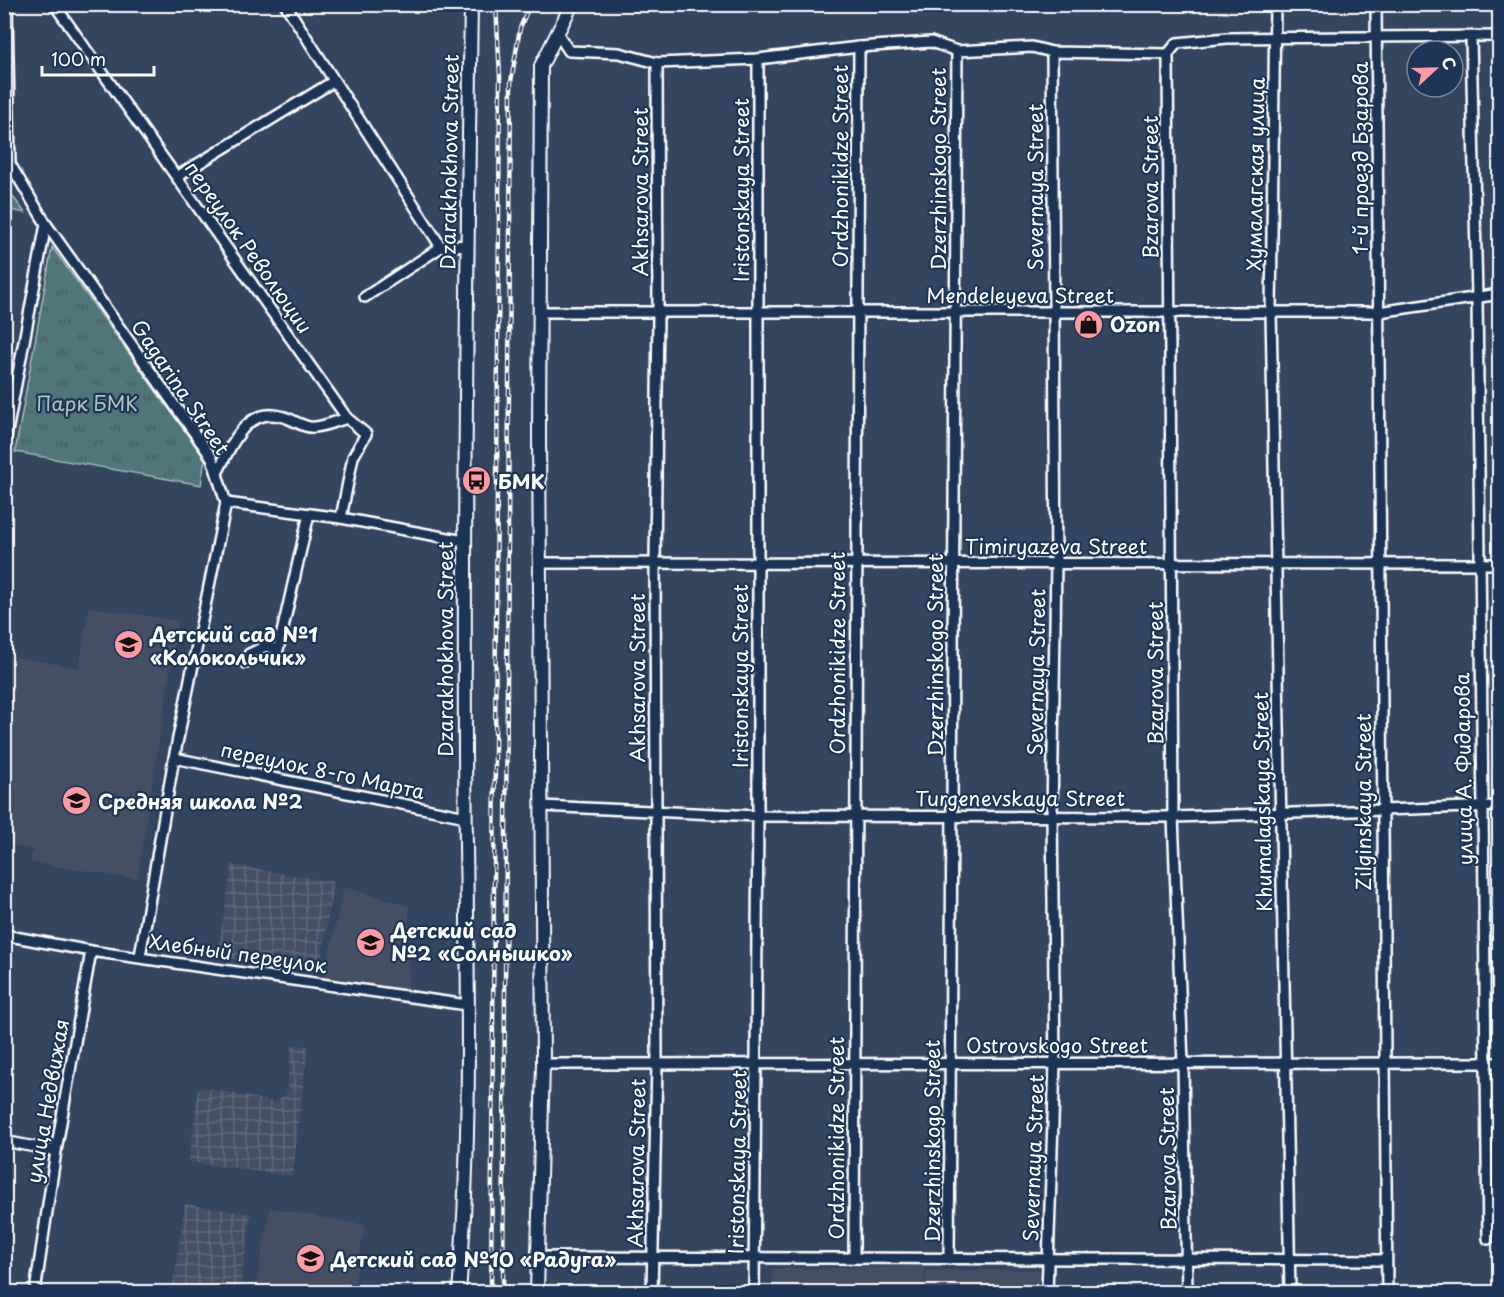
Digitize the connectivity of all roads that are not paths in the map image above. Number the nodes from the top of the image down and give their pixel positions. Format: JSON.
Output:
{"nodes":[{"id":1,"x":7,"y":4,"type":"edge"},
{"id":2,"x":54,"y":4,"type":"edge"},
{"id":3,"x":285,"y":4,"type":"edge"},
{"id":4,"x":471,"y":4,"type":"edge"},
{"id":5,"x":572,"y":4,"type":"edge"},
{"id":6,"x":1275,"y":4,"type":"edge"},
{"id":7,"x":1376,"y":4,"type":"edge"},
{"id":8,"x":558,"y":34,"type":"junction"},
{"id":9,"x":1500,"y":36,"type":"edge"},
{"id":10,"x":1275,"y":37,"type":"junction"},
{"id":11,"x":1377,"y":37,"type":"junction"},
{"id":12,"x":1471,"y":37,"type":"junction"},
{"id":13,"x":859,"y":47,"type":"junction"},
{"id":14,"x":957,"y":51,"type":"junction"},
{"id":15,"x":1052,"y":52,"type":"junction"},
{"id":16,"x":1168,"y":54,"type":"junction"},
{"id":17,"x":758,"y":60,"type":"junction"},
{"id":18,"x":657,"y":63,"type":"junction"},
{"id":19,"x":334,"y":81,"type":"junction"},
{"id":20,"x":178,"y":176,"type":"junction"},
{"id":21,"x":45,"y":224,"type":"junction"},
{"id":22,"x":467,"y":245,"type":"junction"},
{"id":23,"x":441,"y":247,"type":"junction"},
{"id":24,"x":1500,"y":294,"type":"edge"},
{"id":25,"x":365,"y":297,"type":"dead end"},
{"id":26,"x":1477,"y":298,"type":"junction"},
{"id":27,"x":540,"y":312,"type":"junction"},
{"id":28,"x":955,"y":312,"type":"junction"},
{"id":29,"x":1053,"y":312,"type":"junction"},
{"id":30,"x":1270,"y":312,"type":"junction"},
{"id":31,"x":1379,"y":312,"type":"junction"},
{"id":32,"x":759,"y":313,"type":"junction"},
{"id":33,"x":1168,"y":313,"type":"junction"},
{"id":34,"x":658,"y":314,"type":"junction"},
{"id":35,"x":857,"y":314,"type":"junction"},
{"id":36,"x":346,"y":418,"type":"junction"},
{"id":37,"x":4,"y":448,"type":"edge"},
{"id":38,"x":217,"y":473,"type":"junction"},
{"id":39,"x":226,"y":503,"type":"junction"},
{"id":40,"x":309,"y":514,"type":"junction"},
{"id":41,"x":341,"y":518,"type":"junction"},
{"id":42,"x":464,"y":541,"type":"junction"},
{"id":43,"x":540,"y":563,"type":"junction"},
{"id":44,"x":655,"y":563,"type":"junction"},
{"id":45,"x":757,"y":563,"type":"junction"},
{"id":46,"x":855,"y":563,"type":"junction"},
{"id":47,"x":954,"y":563,"type":"junction"},
{"id":48,"x":1056,"y":564,"type":"junction"},
{"id":49,"x":1173,"y":564,"type":"junction"},
{"id":50,"x":1276,"y":564,"type":"junction"},
{"id":51,"x":1381,"y":564,"type":"junction"},
{"id":52,"x":1480,"y":564,"type":"junction"},
{"id":53,"x":1500,"y":564,"type":"edge"},
{"id":54,"x":246,"y":663,"type":"dead end"},
{"id":55,"x":174,"y":758,"type":"junction"},
{"id":56,"x":541,"y":806,"type":"junction"},
{"id":57,"x":1500,"y":806,"type":"edge"},
{"id":58,"x":1481,"y":807,"type":"junction"},
{"id":59,"x":1381,"y":811,"type":"junction"},
{"id":60,"x":656,"y":812,"type":"junction"},
{"id":61,"x":952,"y":815,"type":"junction"},
{"id":62,"x":1279,"y":815,"type":"junction"},
{"id":63,"x":758,"y":816,"type":"junction"},
{"id":64,"x":1053,"y":816,"type":"junction"},
{"id":65,"x":856,"y":817,"type":"junction"},
{"id":66,"x":1173,"y":817,"type":"junction"},
{"id":67,"x":466,"y":818,"type":"junction"},
{"id":68,"x":4,"y":935,"type":"edge"},
{"id":69,"x":91,"y":951,"type":"junction"},
{"id":70,"x":140,"y":956,"type":"junction"},
{"id":71,"x":467,"y":1005,"type":"junction"},
{"id":72,"x":1183,"y":1063,"type":"junction"},
{"id":73,"x":1286,"y":1063,"type":"junction"},
{"id":74,"x":1385,"y":1063,"type":"junction"},
{"id":75,"x":1486,"y":1063,"type":"junction"},
{"id":76,"x":1500,"y":1063,"type":"edge"},
{"id":77,"x":543,"y":1064,"type":"junction"},
{"id":78,"x":657,"y":1064,"type":"junction"},
{"id":79,"x":757,"y":1064,"type":"junction"},
{"id":80,"x":950,"y":1064,"type":"junction"},
{"id":81,"x":1055,"y":1064,"type":"junction"},
{"id":82,"x":854,"y":1065,"type":"junction"},
{"id":83,"x":4,"y":1141,"type":"edge"},
{"id":84,"x":56,"y":1150,"type":"junction"},
{"id":85,"x":1488,"y":1239,"type":"dead end"},
{"id":86,"x":538,"y":1257,"type":"junction"},
{"id":87,"x":652,"y":1257,"type":"junction"},
{"id":88,"x":754,"y":1258,"type":"junction"},
{"id":89,"x":854,"y":1258,"type":"junction"},
{"id":90,"x":949,"y":1259,"type":"junction"},
{"id":91,"x":1048,"y":1259,"type":"junction"},
{"id":92,"x":1186,"y":1260,"type":"junction"},
{"id":93,"x":1290,"y":1260,"type":"junction"},
{"id":94,"x":1386,"y":1260,"type":"junction"},
{"id":95,"x":35,"y":1293,"type":"edge"},
{"id":96,"x":459,"y":1293,"type":"edge"},
{"id":97,"x":537,"y":1293,"type":"edge"},
{"id":98,"x":652,"y":1293,"type":"edge"},
{"id":99,"x":754,"y":1293,"type":"edge"},
{"id":100,"x":1047,"y":1293,"type":"edge"},
{"id":101,"x":1187,"y":1293,"type":"edge"},
{"id":102,"x":1290,"y":1293,"type":"edge"},
{"id":103,"x":1387,"y":1293,"type":"edge"}],
"edges":[{"from":1,"to":21,"type":"street","name":"Gagarina Street"},
{"from":2,"to":20,"type":"street","name":"переулок Революции"},
{"from":3,"to":19,"type":"street"},
{"from":4,"to":22,"type":"street","name":"Dzarakhokhova Street"},
{"from":5,"to":8,"type":"street"},
{"from":6,"to":10,"type":"street","name":"Хумалагская улица"},
{"from":7,"to":11,"type":"street","name":"1-й проезд Бзарова"},
{"from":8,"to":18,"type":"street"},
{"from":8,"to":27,"type":"street"},
{"from":9,"to":12,"type":"street"},
{"from":10,"to":11,"type":"street"},
{"from":10,"to":16,"type":"street"},
{"from":10,"to":30,"type":"street","name":"Хумалагская улица"},
{"from":11,"to":12,"type":"street"},
{"from":11,"to":31,"type":"street","name":"1-й проезд Бзарова"},
{"from":12,"to":26,"type":"street","name":"улица А. Фидарова"},
{"from":13,"to":14,"type":"street"},
{"from":13,"to":17,"type":"street"},
{"from":13,"to":35,"type":"street","name":"Ordzhonikidze Street"},
{"from":14,"to":15,"type":"street"},
{"from":14,"to":28,"type":"street","name":"Dzerzhinskogo Street"},
{"from":15,"to":16,"type":"street"},
{"from":15,"to":29,"type":"street","name":"Severnaya Street"},
{"from":16,"to":33,"type":"street","name":"Bzarova Street"},
{"from":17,"to":18,"type":"street"},
{"from":17,"to":32,"type":"street","name":"Iristonskaya Street"},
{"from":18,"to":34,"type":"street","name":"Akhsarova Street"},
{"from":19,"to":20,"type":"street"},
{"from":19,"to":23,"type":"street"},
{"from":20,"to":36,"type":"street","name":"переулок Революции"},
{"from":21,"to":37,"type":"street"},
{"from":21,"to":38,"type":"street","name":"Gagarina Street"},
{"from":22,"to":23,"type":"street"},
{"from":22,"to":42,"type":"street","name":"Dzarakhokhova Street"},
{"from":23,"to":25,"type":"street"},
{"from":24,"to":26,"type":"street","name":"Mendeleyeva Street"},
{"from":26,"to":31,"type":"street","name":"Mendeleyeva Street"},
{"from":26,"to":52,"type":"street","name":"улица А. Фидарова"},
{"from":27,"to":34,"type":"street","name":"Mendeleyeva Street"},
{"from":27,"to":43,"type":"street"},
{"from":28,"to":29,"type":"street","name":"Mendeleyeva Street"},
{"from":28,"to":35,"type":"street","name":"Mendeleyeva Street"},
{"from":28,"to":47,"type":"street","name":"Dzerzhinskogo Street"},
{"from":29,"to":33,"type":"street","name":"Mendeleyeva Street"},
{"from":29,"to":48,"type":"street","name":"Severnaya Street"},
{"from":30,"to":31,"type":"street","name":"Mendeleyeva Street"},
{"from":30,"to":33,"type":"street","name":"Mendeleyeva Street"},
{"from":30,"to":50,"type":"street","name":"Khumalagskaya Street"},
{"from":31,"to":51,"type":"street","name":"Zilginskaya Street"},
{"from":32,"to":34,"type":"street","name":"Mendeleyeva Street"},
{"from":32,"to":35,"type":"street","name":"Mendeleyeva Street"},
{"from":32,"to":45,"type":"street","name":"Iristonskaya Street"},
{"from":33,"to":49,"type":"street","name":"Bzarova Street"},
{"from":34,"to":44,"type":"street","name":"Akhsarova Street"},
{"from":35,"to":46,"type":"street","name":"Ordzhonikidze Street"},
{"from":36,"to":38,"type":"street"},
{"from":36,"to":41,"type":"street","name":"переулок Революции"},
{"from":38,"to":39,"type":"street","name":"Gagarina Street"},
{"from":39,"to":40,"type":"street"},
{"from":39,"to":55,"type":"street","name":"Gagarina Street"},
{"from":40,"to":41,"type":"street"},
{"from":40,"to":54,"type":"street"},
{"from":41,"to":42,"type":"street"},
{"from":42,"to":67,"type":"street","name":"Dzarakhokhova Street"},
{"from":43,"to":44,"type":"street","name":"Timiryazeva Street"},
{"from":43,"to":56,"type":"street"},
{"from":44,"to":45,"type":"street","name":"Timiryazeva Street"},
{"from":44,"to":60,"type":"street","name":"Akhsarova Street"},
{"from":45,"to":46,"type":"street","name":"Timiryazeva Street"},
{"from":45,"to":63,"type":"street","name":"Iristonskaya Street"},
{"from":46,"to":47,"type":"street","name":"Timiryazeva Street"},
{"from":46,"to":65,"type":"street","name":"Ordzhonikidze Street"},
{"from":47,"to":48,"type":"street","name":"Timiryazeva Street"},
{"from":47,"to":61,"type":"street","name":"Dzerzhinskogo Street"},
{"from":48,"to":49,"type":"street","name":"Timiryazeva Street"},
{"from":48,"to":64,"type":"street","name":"Severnaya Street"},
{"from":49,"to":50,"type":"street","name":"Timiryazeva Street"},
{"from":49,"to":66,"type":"street","name":"Bzarova Street"},
{"from":50,"to":51,"type":"street","name":"Timiryazeva Street"},
{"from":50,"to":62,"type":"street","name":"Khumalagskaya Street"},
{"from":51,"to":52,"type":"street","name":"Timiryazeva Street"},
{"from":51,"to":59,"type":"street","name":"Zilginskaya Street"},
{"from":52,"to":53,"type":"street","name":"Timiryazeva Street"},
{"from":52,"to":58,"type":"street","name":"улица А. Фидарова"},
{"from":55,"to":67,"type":"street","name":"переулок 8-го Марта"},
{"from":55,"to":70,"type":"street","name":"Gagarina Street"},
{"from":56,"to":60,"type":"street","name":"Turgenevskaya Street"},
{"from":56,"to":77,"type":"street"},
{"from":57,"to":58,"type":"street","name":"Turgenevskaya Street"},
{"from":58,"to":59,"type":"street","name":"Turgenevskaya Street"},
{"from":58,"to":75,"type":"street","name":"улица А. Фидарова"},
{"from":59,"to":62,"type":"street","name":"Turgenevskaya Street"},
{"from":59,"to":74,"type":"street","name":"Zilginskaya Street"},
{"from":60,"to":63,"type":"street","name":"Turgenevskaya Street"},
{"from":60,"to":78,"type":"street","name":"Akhsarova Street"},
{"from":61,"to":64,"type":"street","name":"Turgenevskaya Street"},
{"from":61,"to":65,"type":"street","name":"Turgenevskaya Street"},
{"from":61,"to":80,"type":"street","name":"Dzerzhinskogo Street"},
{"from":62,"to":66,"type":"street","name":"Turgenevskaya Street"},
{"from":62,"to":73,"type":"street","name":"Khumalagskaya Street"},
{"from":63,"to":65,"type":"street","name":"Turgenevskaya Street"},
{"from":63,"to":79,"type":"street","name":"Iristonskaya Street"},
{"from":64,"to":66,"type":"street","name":"Turgenevskaya Street"},
{"from":64,"to":81,"type":"street","name":"Severnaya Street"},
{"from":65,"to":82,"type":"street","name":"Ordzhonikidze Street"},
{"from":66,"to":72,"type":"street","name":"Bzarova Street"},
{"from":67,"to":71,"type":"street","name":"Dzarakhokhova Street"},
{"from":68,"to":69,"type":"street","name":"Хлебный переулок"},
{"from":69,"to":70,"type":"street","name":"Хлебный переулок"},
{"from":69,"to":84,"type":"street","name":"улица Недвижая"},
{"from":70,"to":71,"type":"street","name":"Хлебный переулок"},
{"from":71,"to":96,"type":"street","name":"Dzarakhokhova Street"},
{"from":72,"to":73,"type":"street","name":"Ostrovskogo Street"},
{"from":72,"to":81,"type":"street","name":"Ostrovskogo Street"},
{"from":72,"to":92,"type":"street","name":"Bzarova Street"},
{"from":73,"to":74,"type":"street","name":"Ostrovskogo Street"},
{"from":73,"to":93,"type":"street","name":"Khumalagskaya Street"},
{"from":74,"to":75,"type":"street","name":"Ostrovskogo Street"},
{"from":74,"to":94,"type":"street","name":"Zilginskaya Street"},
{"from":75,"to":76,"type":"street","name":"Ostrovskogo Street"},
{"from":75,"to":85,"type":"street","name":"улица А. Фидарова"},
{"from":77,"to":78,"type":"street","name":"Ostrovskogo Street"},
{"from":77,"to":86,"type":"street"},
{"from":78,"to":79,"type":"street","name":"Ostrovskogo Street"},
{"from":78,"to":87,"type":"street","name":"Akhsarova Street"},
{"from":79,"to":82,"type":"street","name":"Ostrovskogo Street"},
{"from":79,"to":88,"type":"street","name":"Iristonskaya Street"},
{"from":80,"to":81,"type":"street","name":"Ostrovskogo Street"},
{"from":80,"to":82,"type":"street","name":"Ostrovskogo Street"},
{"from":80,"to":90,"type":"street","name":"Dzerzhinskogo Street"},
{"from":81,"to":91,"type":"street","name":"Severnaya Street"},
{"from":82,"to":89,"type":"street","name":"Ordzhonikidze Street"},
{"from":83,"to":84,"type":"street"},
{"from":84,"to":95,"type":"street","name":"улица Недвижая"},
{"from":86,"to":87,"type":"street"},
{"from":86,"to":97,"type":"street"},
{"from":87,"to":88,"type":"street"},
{"from":87,"to":98,"type":"street","name":"Akhsarova Street"},
{"from":88,"to":89,"type":"street"},
{"from":88,"to":99,"type":"street","name":"Iristonskaya Street"},
{"from":89,"to":90,"type":"street"},
{"from":90,"to":91,"type":"street"},
{"from":91,"to":92,"type":"street"},
{"from":91,"to":100,"type":"street","name":"Severnaya Street"},
{"from":92,"to":93,"type":"street"},
{"from":92,"to":101,"type":"street","name":"Bzarova Street"},
{"from":93,"to":94,"type":"street"},
{"from":93,"to":102,"type":"street","name":"Khumalagskaya Street"},
{"from":94,"to":103,"type":"street","name":"Zilginskaya Street"}]}
